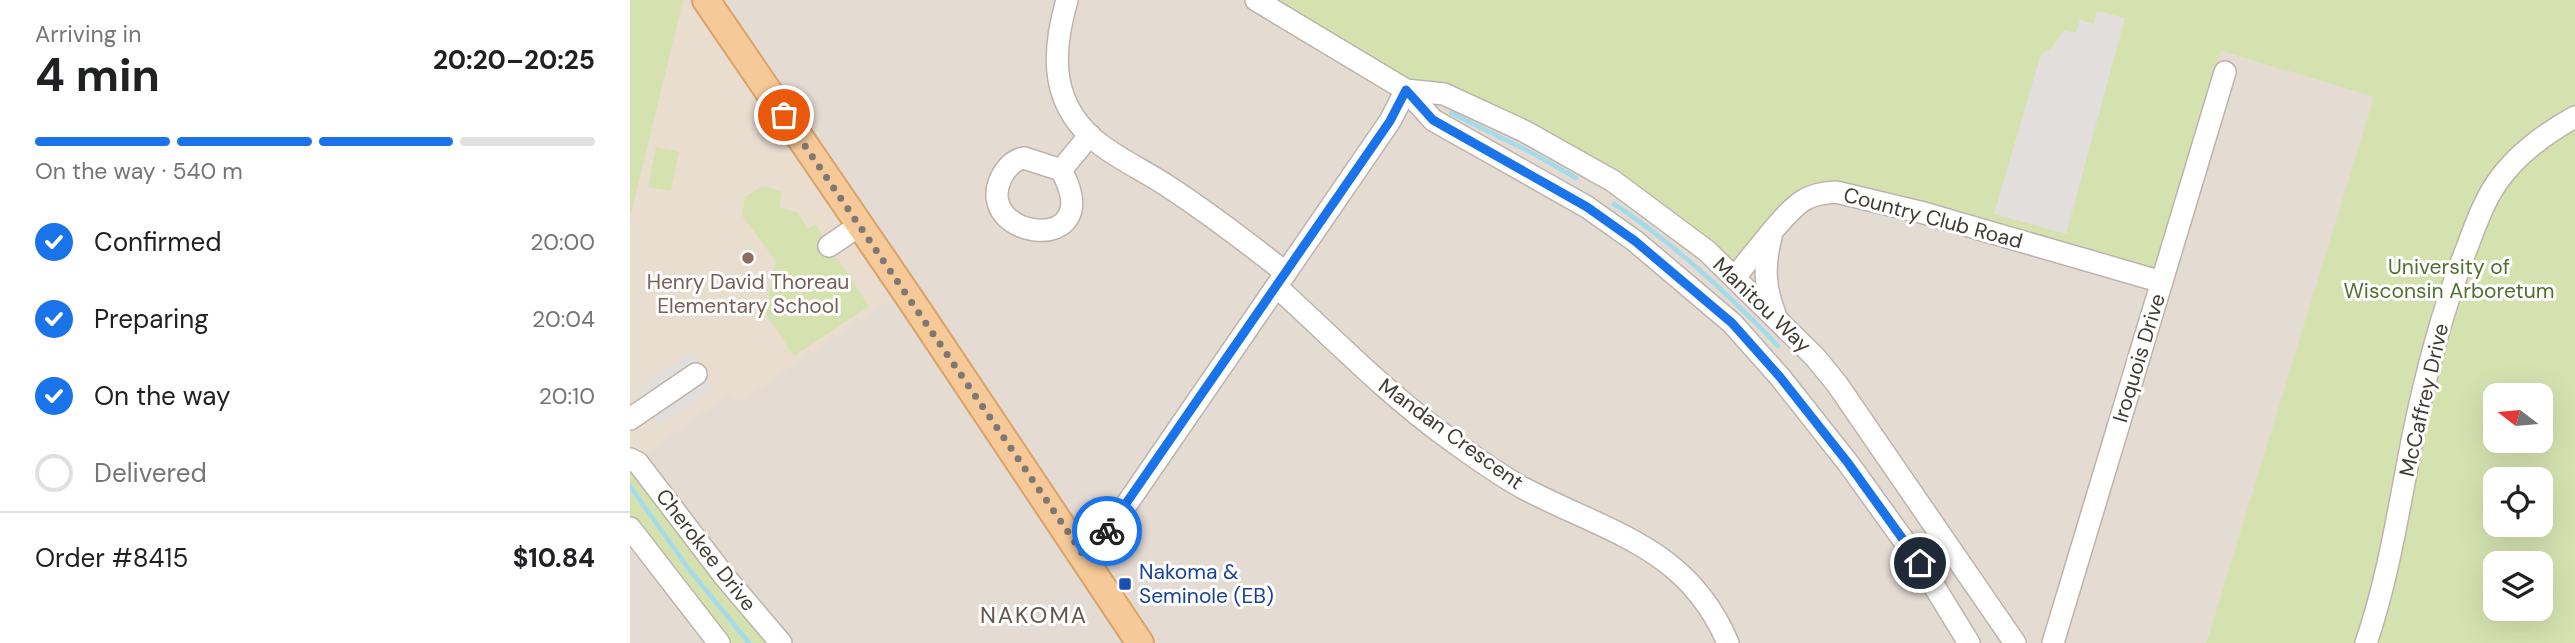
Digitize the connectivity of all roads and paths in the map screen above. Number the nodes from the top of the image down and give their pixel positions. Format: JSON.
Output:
{"nodes":[{"id":1,"x":706,"y":0,"type":"edge"},
{"id":2,"x":1067,"y":0,"type":"edge"},
{"id":3,"x":1256,"y":0,"type":"edge"},
{"id":4,"x":2225,"y":72,"type":"dead end"},
{"id":5,"x":1406,"y":90,"type":"junction"},
{"id":6,"x":2575,"y":117,"type":"edge"},
{"id":7,"x":1090,"y":135,"type":"junction"},
{"id":8,"x":1061,"y":170,"type":"dead end"},
{"id":9,"x":860,"y":225,"type":"junction"},
{"id":10,"x":1772,"y":233,"type":"junction"},
{"id":11,"x":829,"y":246,"type":"dead end"},
{"id":12,"x":1735,"y":277,"type":"junction"},
{"id":13,"x":1281,"y":280,"type":"junction"},
{"id":14,"x":2162,"y":282,"type":"junction"},
{"id":15,"x":1777,"y":319,"type":"junction"},
{"id":16,"x":696,"y":374,"type":"dead end"},
{"id":17,"x":630,"y":419,"type":"edge"},
{"id":18,"x":630,"y":459,"type":"edge"},
{"id":19,"x":630,"y":528,"type":"edge"},
{"id":20,"x":1083,"y":554,"type":"junction"},
{"id":21,"x":719,"y":643,"type":"edge"},
{"id":22,"x":781,"y":643,"type":"edge"},
{"id":23,"x":1140,"y":643,"type":"edge"},
{"id":24,"x":1728,"y":643,"type":"edge"},
{"id":25,"x":1969,"y":643,"type":"edge"},
{"id":26,"x":2015,"y":643,"type":"edge"},
{"id":27,"x":2053,"y":643,"type":"edge"},
{"id":28,"x":2366,"y":643,"type":"edge"}],
"edges":[{"from":1,"to":9,"type":"main road"},
{"from":2,"to":7,"type":"street","name":"Mandan Crescent"},
{"from":3,"to":5,"type":"street","name":"Manitou Way"},
{"from":4,"to":14,"type":"street","name":"Iroquois Drive"},
{"from":5,"to":12,"type":"street","name":"Manitou Way"},
{"from":5,"to":13,"type":"street"},
{"from":5,"to":25,"type":"street","name":"Manitou Way"},
{"from":6,"to":28,"type":"street","name":"McCaffrey Drive"},
{"from":7,"to":8,"type":"street"},
{"from":7,"to":13,"type":"street","name":"Mandan Crescent"},
{"from":9,"to":11,"type":"street"},
{"from":9,"to":20,"type":"main road"},
{"from":10,"to":12,"type":"street","name":"Country Club Road"},
{"from":10,"to":14,"type":"street","name":"Country Club Road"},
{"from":10,"to":15,"type":"street"},
{"from":12,"to":15,"type":"street","name":"Manitou Way"},
{"from":13,"to":20,"type":"street"},
{"from":13,"to":24,"type":"street","name":"Mandan Crescent"},
{"from":14,"to":27,"type":"street","name":"Iroquois Drive"},
{"from":15,"to":26,"type":"street","name":"Manitou Way"},
{"from":16,"to":17,"type":"street"},
{"from":18,"to":22,"type":"street","name":"Cherokee Drive"},
{"from":19,"to":21,"type":"street"},
{"from":20,"to":23,"type":"main road"}]}
